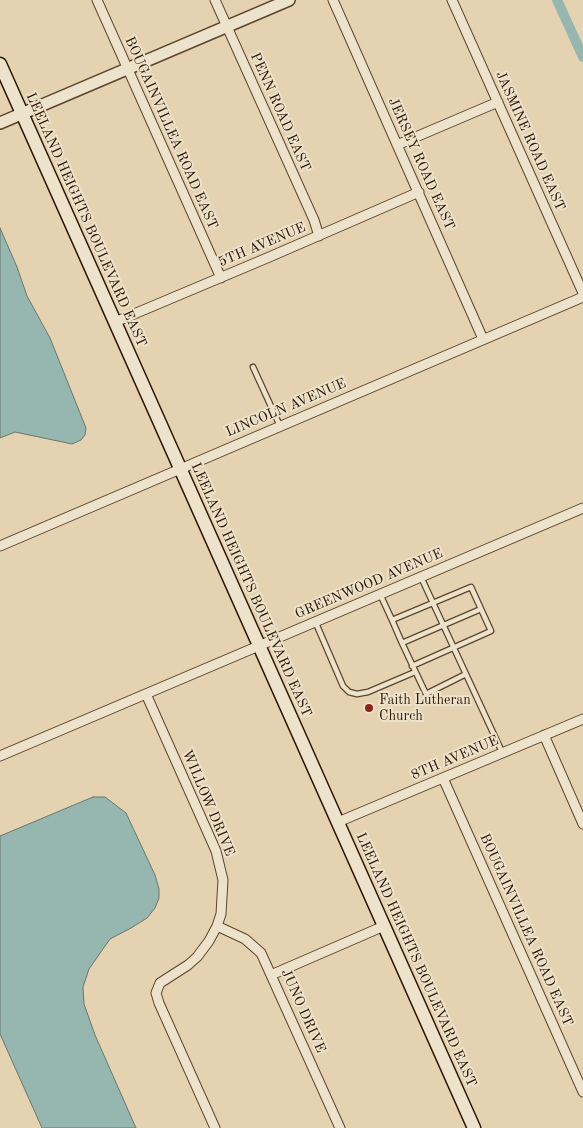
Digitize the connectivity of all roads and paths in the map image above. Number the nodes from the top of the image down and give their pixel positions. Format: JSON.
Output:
{"nodes":[{"id":1,"x":97,"y":0,"type":"edge"},
{"id":2,"x":215,"y":0,"type":"edge"},
{"id":3,"x":289,"y":0,"type":"edge"},
{"id":4,"x":333,"y":0,"type":"edge"},
{"id":5,"x":452,"y":0,"type":"edge"},
{"id":6,"x":227,"y":26,"type":"junction"},
{"id":7,"x":0,"y":64,"type":"edge"},
{"id":8,"x":128,"y":69,"type":"junction"},
{"id":9,"x":498,"y":102,"type":"junction"},
{"id":10,"x":22,"y":113,"type":"junction"},
{"id":11,"x":0,"y":123,"type":"edge"},
{"id":12,"x":398,"y":145,"type":"junction"},
{"id":13,"x":419,"y":192,"type":"junction"},
{"id":14,"x":319,"y":236,"type":"junction"},
{"id":15,"x":220,"y":278,"type":"junction"},
{"id":16,"x":583,"y":293,"type":"edge"},
{"id":17,"x":583,"y":297,"type":"edge"},
{"id":18,"x":115,"y":322,"type":"junction"},
{"id":19,"x":483,"y":339,"type":"junction"},
{"id":20,"x":253,"y":367,"type":"dead end"},
{"id":21,"x":280,"y":426,"type":"junction"},
{"id":22,"x":180,"y":468,"type":"junction"},
{"id":23,"x":583,"y":508,"type":"edge"},
{"id":24,"x":0,"y":546,"type":"edge"},
{"id":25,"x":421,"y":577,"type":"junction"},
{"id":26,"x":380,"y":594,"type":"junction"},
{"id":27,"x":433,"y":602,"type":"junction"},
{"id":28,"x":481,"y":609,"type":"junction"},
{"id":29,"x":392,"y":620,"type":"junction"},
{"id":30,"x":315,"y":621,"type":"junction"},
{"id":31,"x":443,"y":625,"type":"junction"},
{"id":32,"x":402,"y":643,"type":"junction"},
{"id":33,"x":259,"y":645,"type":"junction"},
{"id":34,"x":454,"y":647,"type":"junction"},
{"id":35,"x":412,"y":666,"type":"junction"},
{"id":36,"x":415,"y":672,"type":"junction"},
{"id":37,"x":466,"y":674,"type":"junction"},
{"id":38,"x":146,"y":694,"type":"junction"},
{"id":39,"x":583,"y":719,"type":"edge"},
{"id":40,"x":544,"y":736,"type":"junction"},
{"id":41,"x":503,"y":753,"type":"junction"},
{"id":42,"x":0,"y":756,"type":"edge"},
{"id":43,"x":443,"y":778,"type":"junction"},
{"id":44,"x":338,"y":822,"type":"junction"},
{"id":45,"x":583,"y":824,"type":"edge"},
{"id":46,"x":217,"y":926,"type":"junction"},
{"id":47,"x":384,"y":926,"type":"junction"},
{"id":48,"x":271,"y":975,"type":"junction"},
{"id":49,"x":583,"y":1092,"type":"edge"},
{"id":50,"x":215,"y":1128,"type":"edge"},
{"id":51,"x":340,"y":1128,"type":"edge"},
{"id":52,"x":474,"y":1128,"type":"edge"}],
"edges":[{"from":1,"to":8,"type":"street","name":"BOUGAINVILLEA ROAD EAST"},
{"from":2,"to":6,"type":"street","name":"PENN ROAD EAST"},
{"from":3,"to":6,"type":"street"},
{"from":4,"to":12,"type":"street","name":"JERSEY ROAD EAST"},
{"from":5,"to":9,"type":"street","name":"JASMINE ROAD EAST"},
{"from":6,"to":8,"type":"street"},
{"from":6,"to":14,"type":"street","name":"PENN ROAD EAST"},
{"from":7,"to":10,"type":"main road","name":"LEELAND HEIGHTS BOULEVARD EAST"},
{"from":8,"to":10,"type":"street"},
{"from":8,"to":15,"type":"street","name":"BOUGAINVILLEA ROAD EAST"},
{"from":9,"to":12,"type":"street"},
{"from":9,"to":16,"type":"street","name":"JASMINE ROAD EAST"},
{"from":10,"to":11,"type":"street"},
{"from":10,"to":18,"type":"main road","name":"LEELAND HEIGHTS BOULEVARD EAST"},
{"from":12,"to":13,"type":"street","name":"JERSEY ROAD EAST"},
{"from":13,"to":14,"type":"street","name":"5TH AVENUE"},
{"from":13,"to":19,"type":"street","name":"JERSEY ROAD EAST"},
{"from":14,"to":15,"type":"street","name":"5TH AVENUE"},
{"from":15,"to":18,"type":"street","name":"5TH AVENUE"},
{"from":17,"to":19,"type":"street","name":"LINCOLN AVENUE"},
{"from":18,"to":22,"type":"main road","name":"LEELAND HEIGHTS BOULEVARD EAST"},
{"from":19,"to":21,"type":"street","name":"LINCOLN AVENUE"},
{"from":20,"to":21,"type":"lane"},
{"from":21,"to":22,"type":"street","name":"LINCOLN AVENUE"},
{"from":22,"to":24,"type":"street","name":"LINCOLN AVENUE"},
{"from":22,"to":33,"type":"main road","name":"LEELAND HEIGHTS BOULEVARD EAST"},
{"from":23,"to":25,"type":"street","name":"GREENWOOD AVENUE"},
{"from":25,"to":26,"type":"street","name":"GREENWOOD AVENUE"},
{"from":25,"to":27,"type":"lane"},
{"from":26,"to":29,"type":"lane"},
{"from":26,"to":30,"type":"street","name":"GREENWOOD AVENUE"},
{"from":27,"to":28,"type":"lane"},
{"from":27,"to":29,"type":"lane"},
{"from":27,"to":31,"type":"lane"},
{"from":28,"to":31,"type":"lane"},
{"from":28,"to":34,"type":"lane"},
{"from":29,"to":32,"type":"lane"},
{"from":30,"to":33,"type":"street","name":"GREENWOOD AVENUE"},
{"from":30,"to":36,"type":"lane"},
{"from":31,"to":32,"type":"lane"},
{"from":31,"to":34,"type":"lane"},
{"from":32,"to":35,"type":"lane"},
{"from":33,"to":38,"type":"street","name":"GREENWOOD AVENUE"},
{"from":33,"to":44,"type":"main road","name":"LEELAND HEIGHTS BOULEVARD EAST"},
{"from":34,"to":35,"type":"lane"},
{"from":34,"to":37,"type":"lane"},
{"from":35,"to":36,"type":"lane"},
{"from":36,"to":37,"type":"lane"},
{"from":37,"to":41,"type":"lane"},
{"from":38,"to":42,"type":"street","name":"GREENWOOD AVENUE"},
{"from":38,"to":46,"type":"street","name":"WILLOW DRIVE"},
{"from":39,"to":40,"type":"street","name":"8TH AVENUE"},
{"from":40,"to":41,"type":"street","name":"8TH AVENUE"},
{"from":40,"to":45,"type":"street"},
{"from":41,"to":43,"type":"street","name":"8TH AVENUE"},
{"from":43,"to":44,"type":"street","name":"8TH AVENUE"},
{"from":43,"to":49,"type":"street","name":"BOUGAINVILLEA ROAD EAST"},
{"from":44,"to":47,"type":"main road","name":"LEELAND HEIGHTS BOULEVARD EAST"},
{"from":46,"to":48,"type":"street","name":"JUNO DRIVE"},
{"from":46,"to":50,"type":"street","name":"WILLOW DRIVE"},
{"from":47,"to":48,"type":"street"},
{"from":47,"to":52,"type":"main road","name":"LEELAND HEIGHTS BOULEVARD EAST"},
{"from":48,"to":51,"type":"street","name":"JUNO DRIVE"}]}
